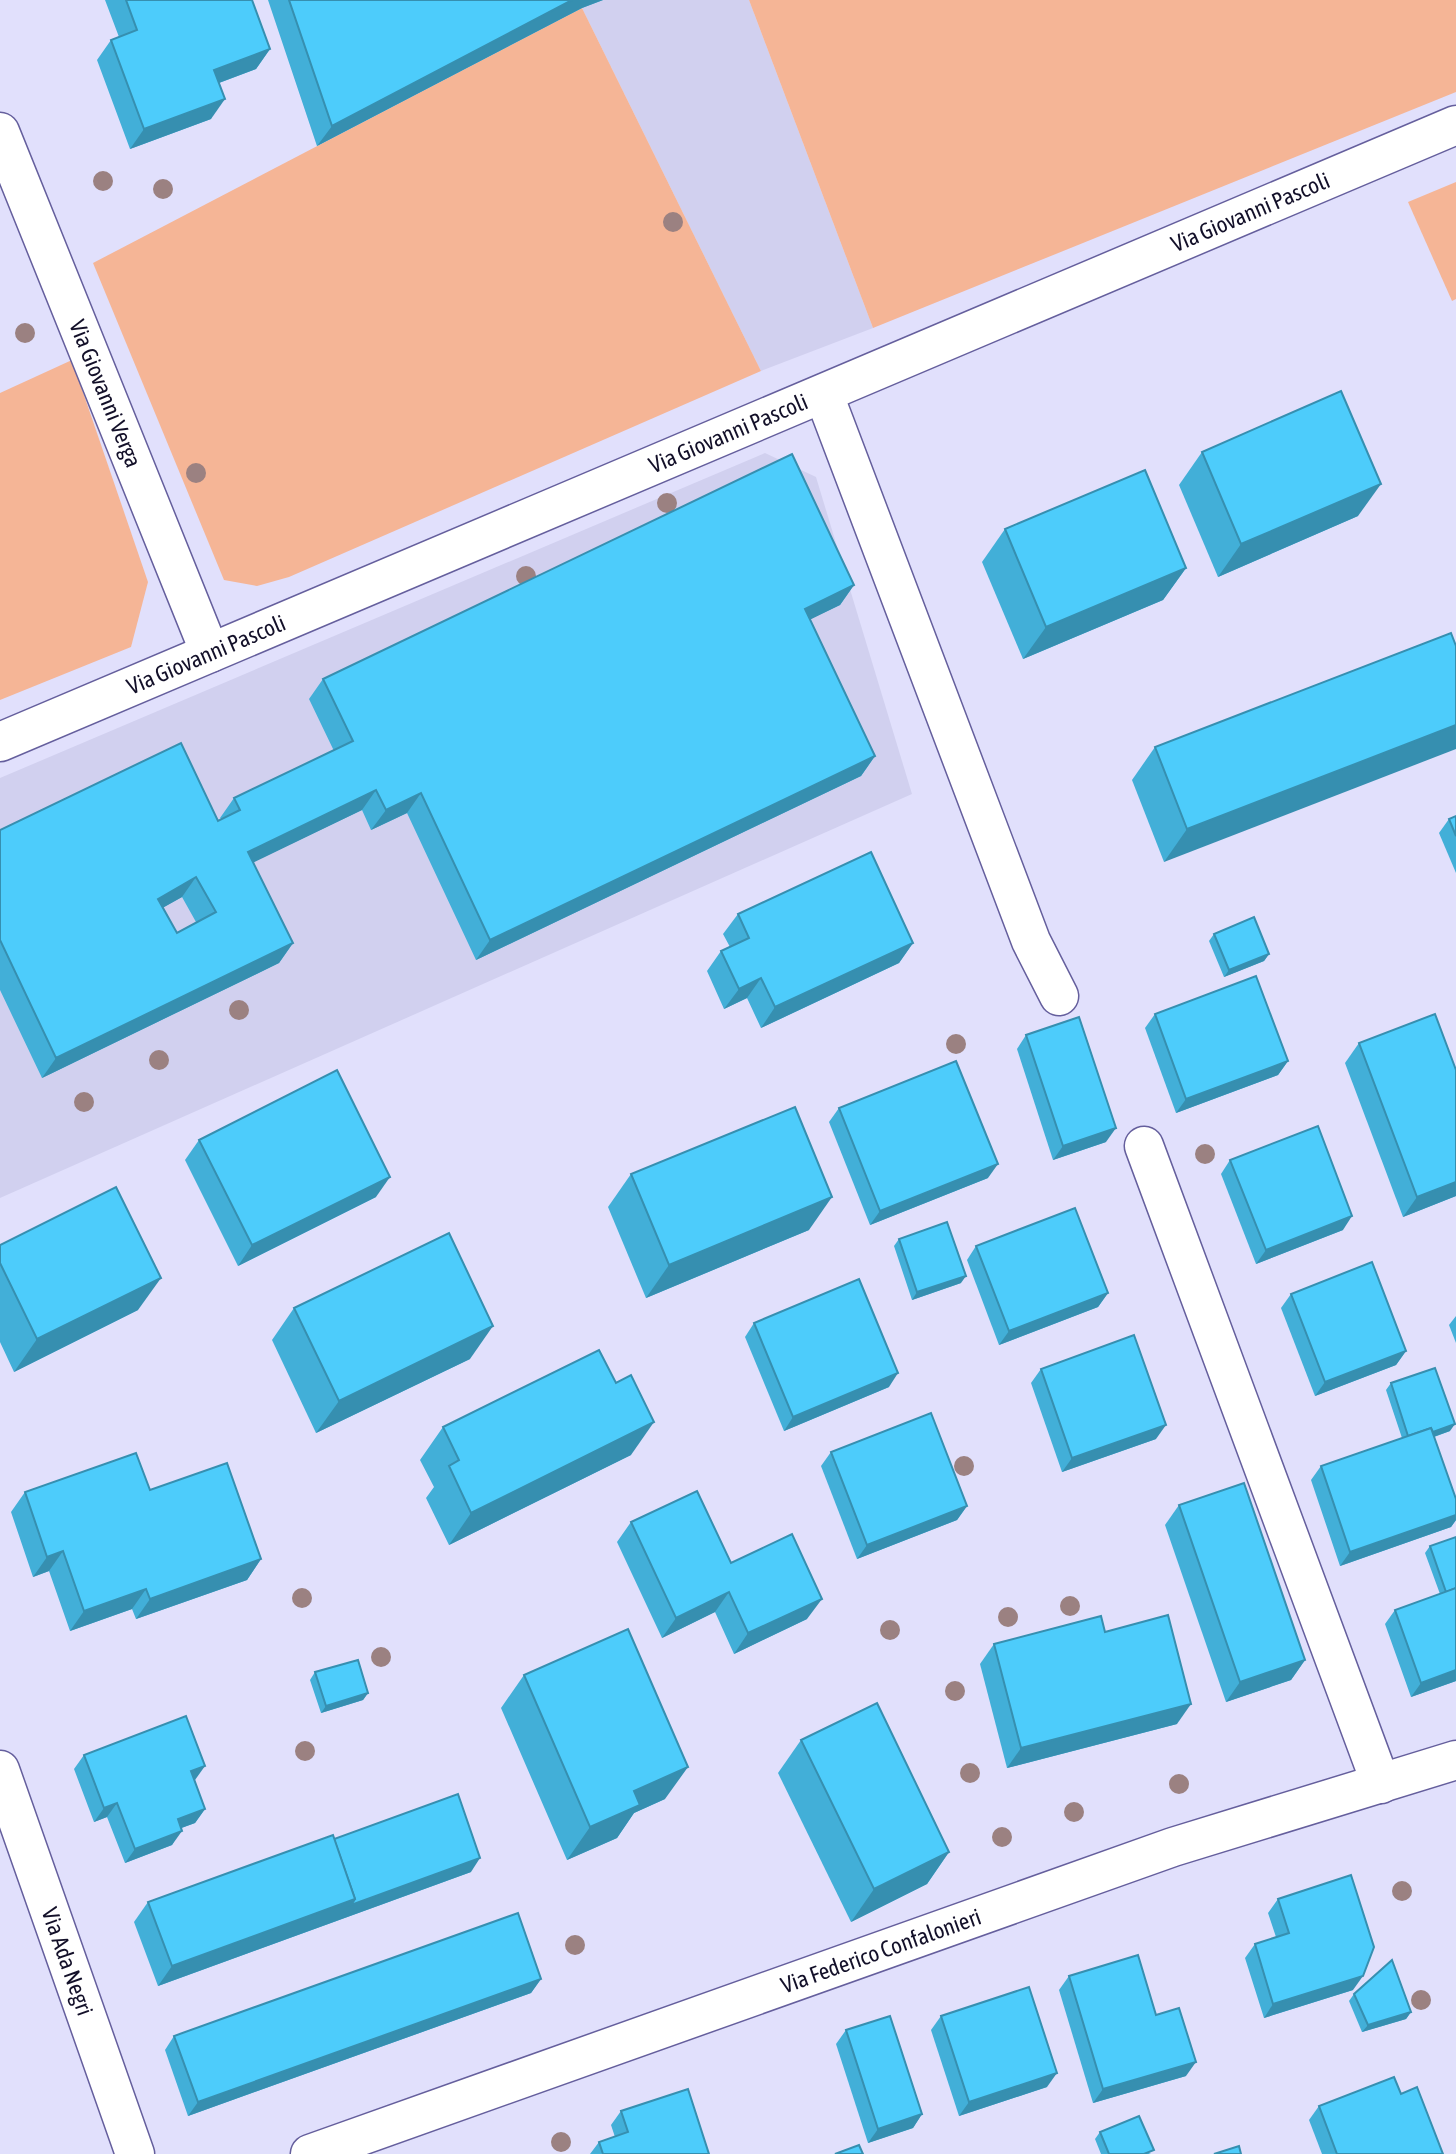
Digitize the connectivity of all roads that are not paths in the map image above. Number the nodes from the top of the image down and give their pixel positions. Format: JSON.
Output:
{"nodes":[{"id":1,"x":1456,"y":125,"type":"edge"},
{"id":2,"x":0,"y":132,"type":"edge"},
{"id":3,"x":824,"y":395,"type":"junction"},
{"id":4,"x":210,"y":653,"type":"junction"},
{"id":5,"x":0,"y":742,"type":"edge"},
{"id":6,"x":1059,"y":996,"type":"dead end"},
{"id":7,"x":1144,"y":1146,"type":"dead end"},
{"id":8,"x":1456,"y":1760,"type":"edge"},
{"id":9,"x":0,"y":1770,"type":"edge"},
{"id":10,"x":1381,"y":1784,"type":"junction"},
{"id":11,"x":135,"y":2154,"type":"edge"},
{"id":12,"x":310,"y":2154,"type":"edge"}],
"edges":[{"from":1,"to":3,"type":"street","name":"Via Giovanni Pascoli"},
{"from":2,"to":4,"type":"street","name":"Via Giovanni Verga"},
{"from":3,"to":4,"type":"street","name":"Via Giovanni Pascoli"},
{"from":3,"to":6,"type":"street"},
{"from":4,"to":5,"type":"street","name":"Via Giovanni Pascoli"},
{"from":7,"to":10,"type":"street"},
{"from":8,"to":10,"type":"street","name":"Via Federico Confalonieri"},
{"from":9,"to":11,"type":"street","name":"Via Ada Negri"},
{"from":10,"to":12,"type":"street","name":"Via Federico Confalonieri"}]}
